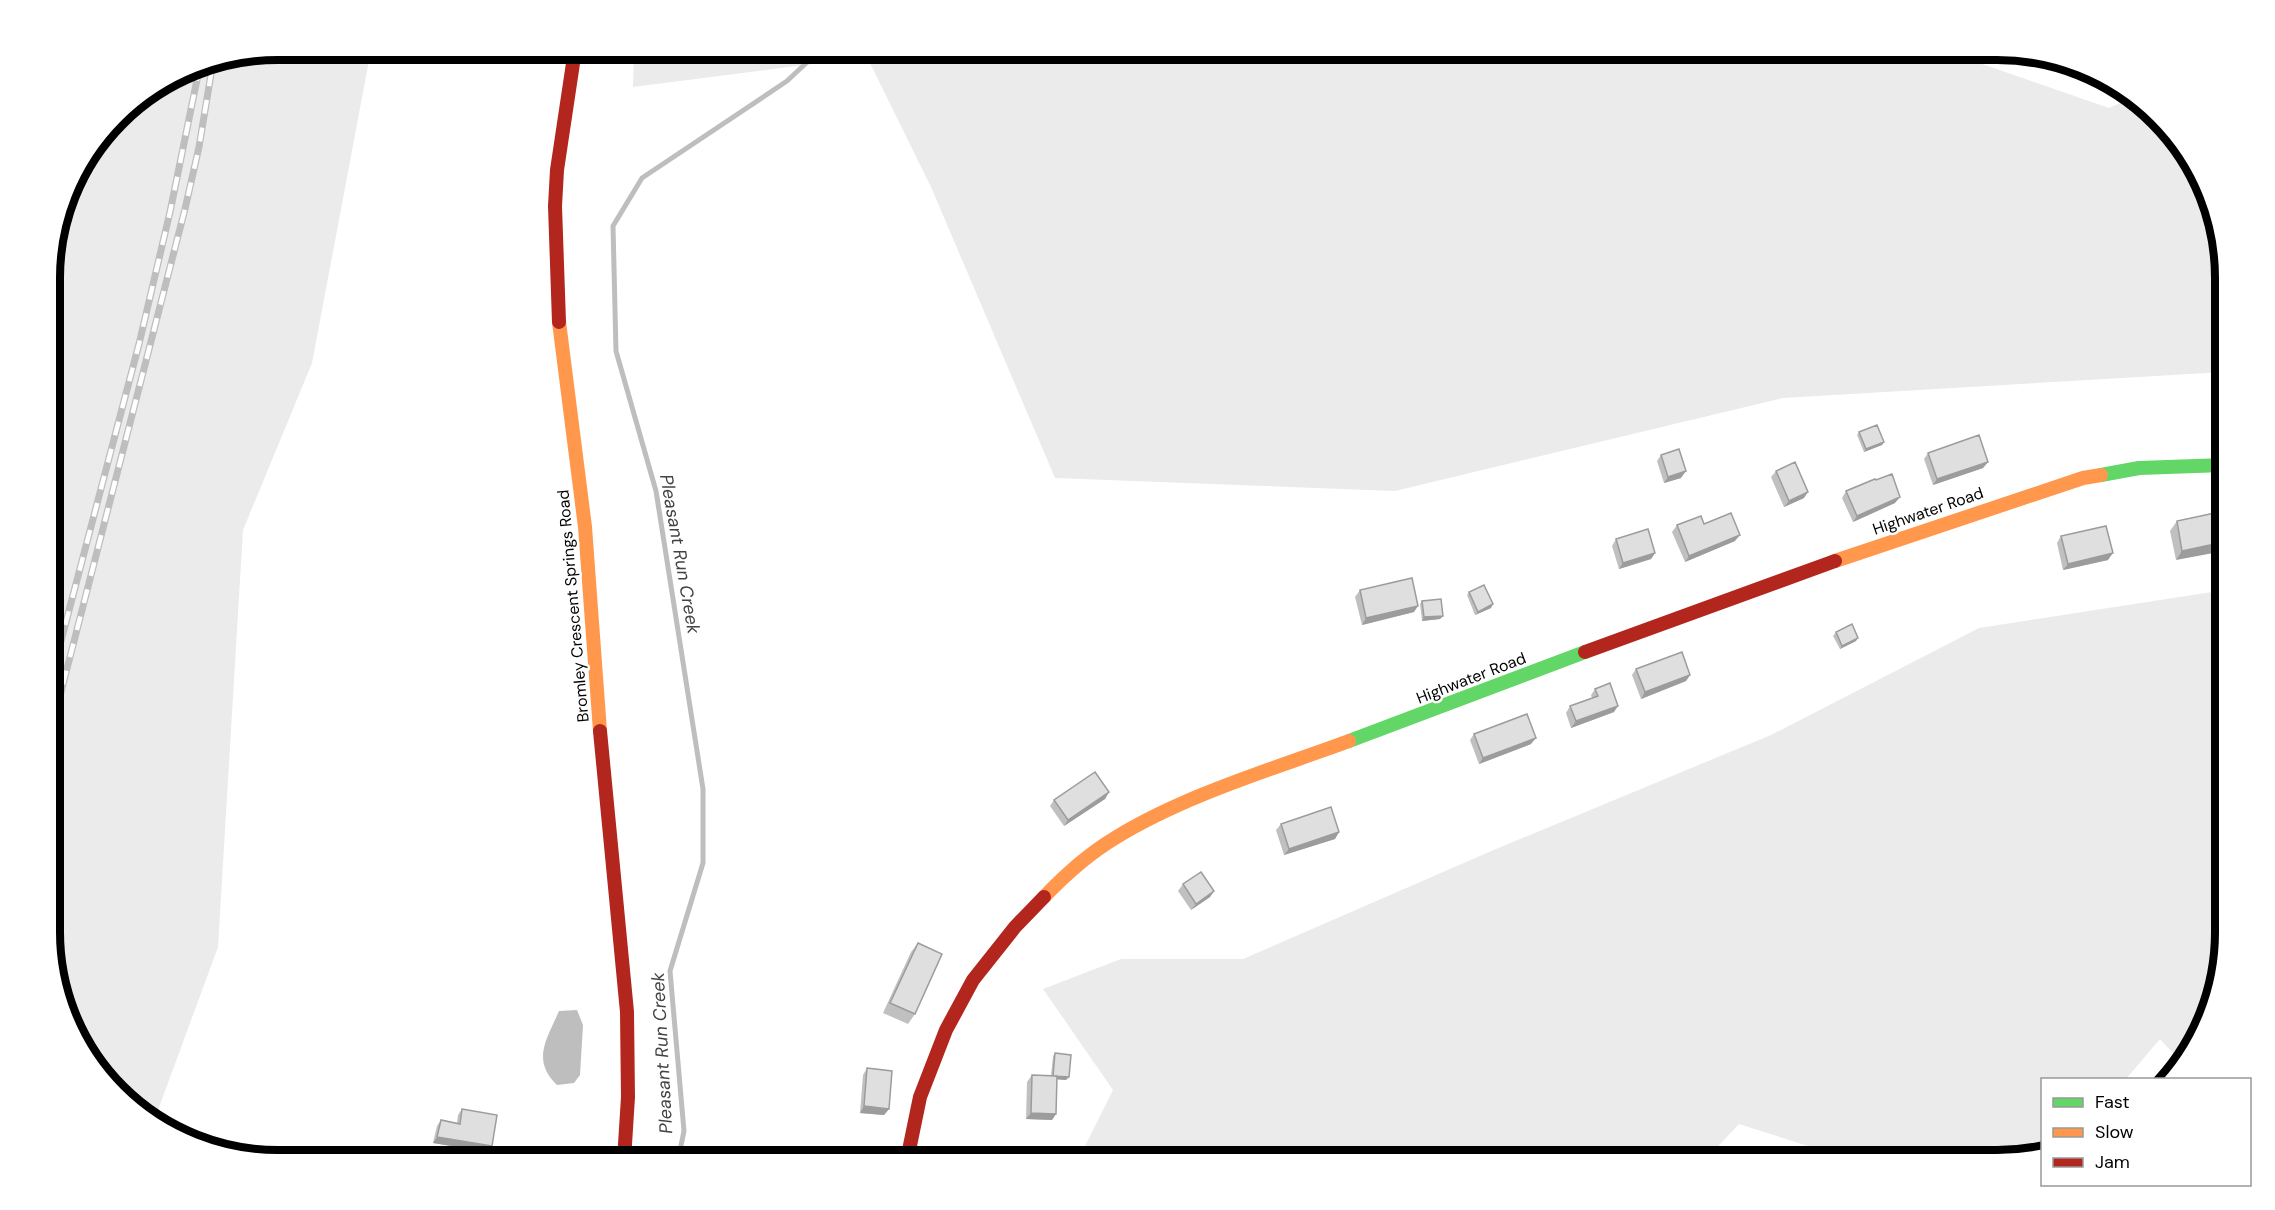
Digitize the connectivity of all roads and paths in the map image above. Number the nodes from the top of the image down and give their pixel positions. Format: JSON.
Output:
{"nodes":[{"id":1,"x":574,"y":60,"type":"edge"},
{"id":2,"x":2215,"y":465,"type":"edge"},
{"id":3,"x":625,"y":1150,"type":"edge"},
{"id":4,"x":909,"y":1150,"type":"edge"}],
"edges":[{"from":1,"to":3,"type":"street","name":"Bromley Crescent Springs Road"},
{"from":2,"to":4,"type":"street","name":"Highwater Road"}]}
